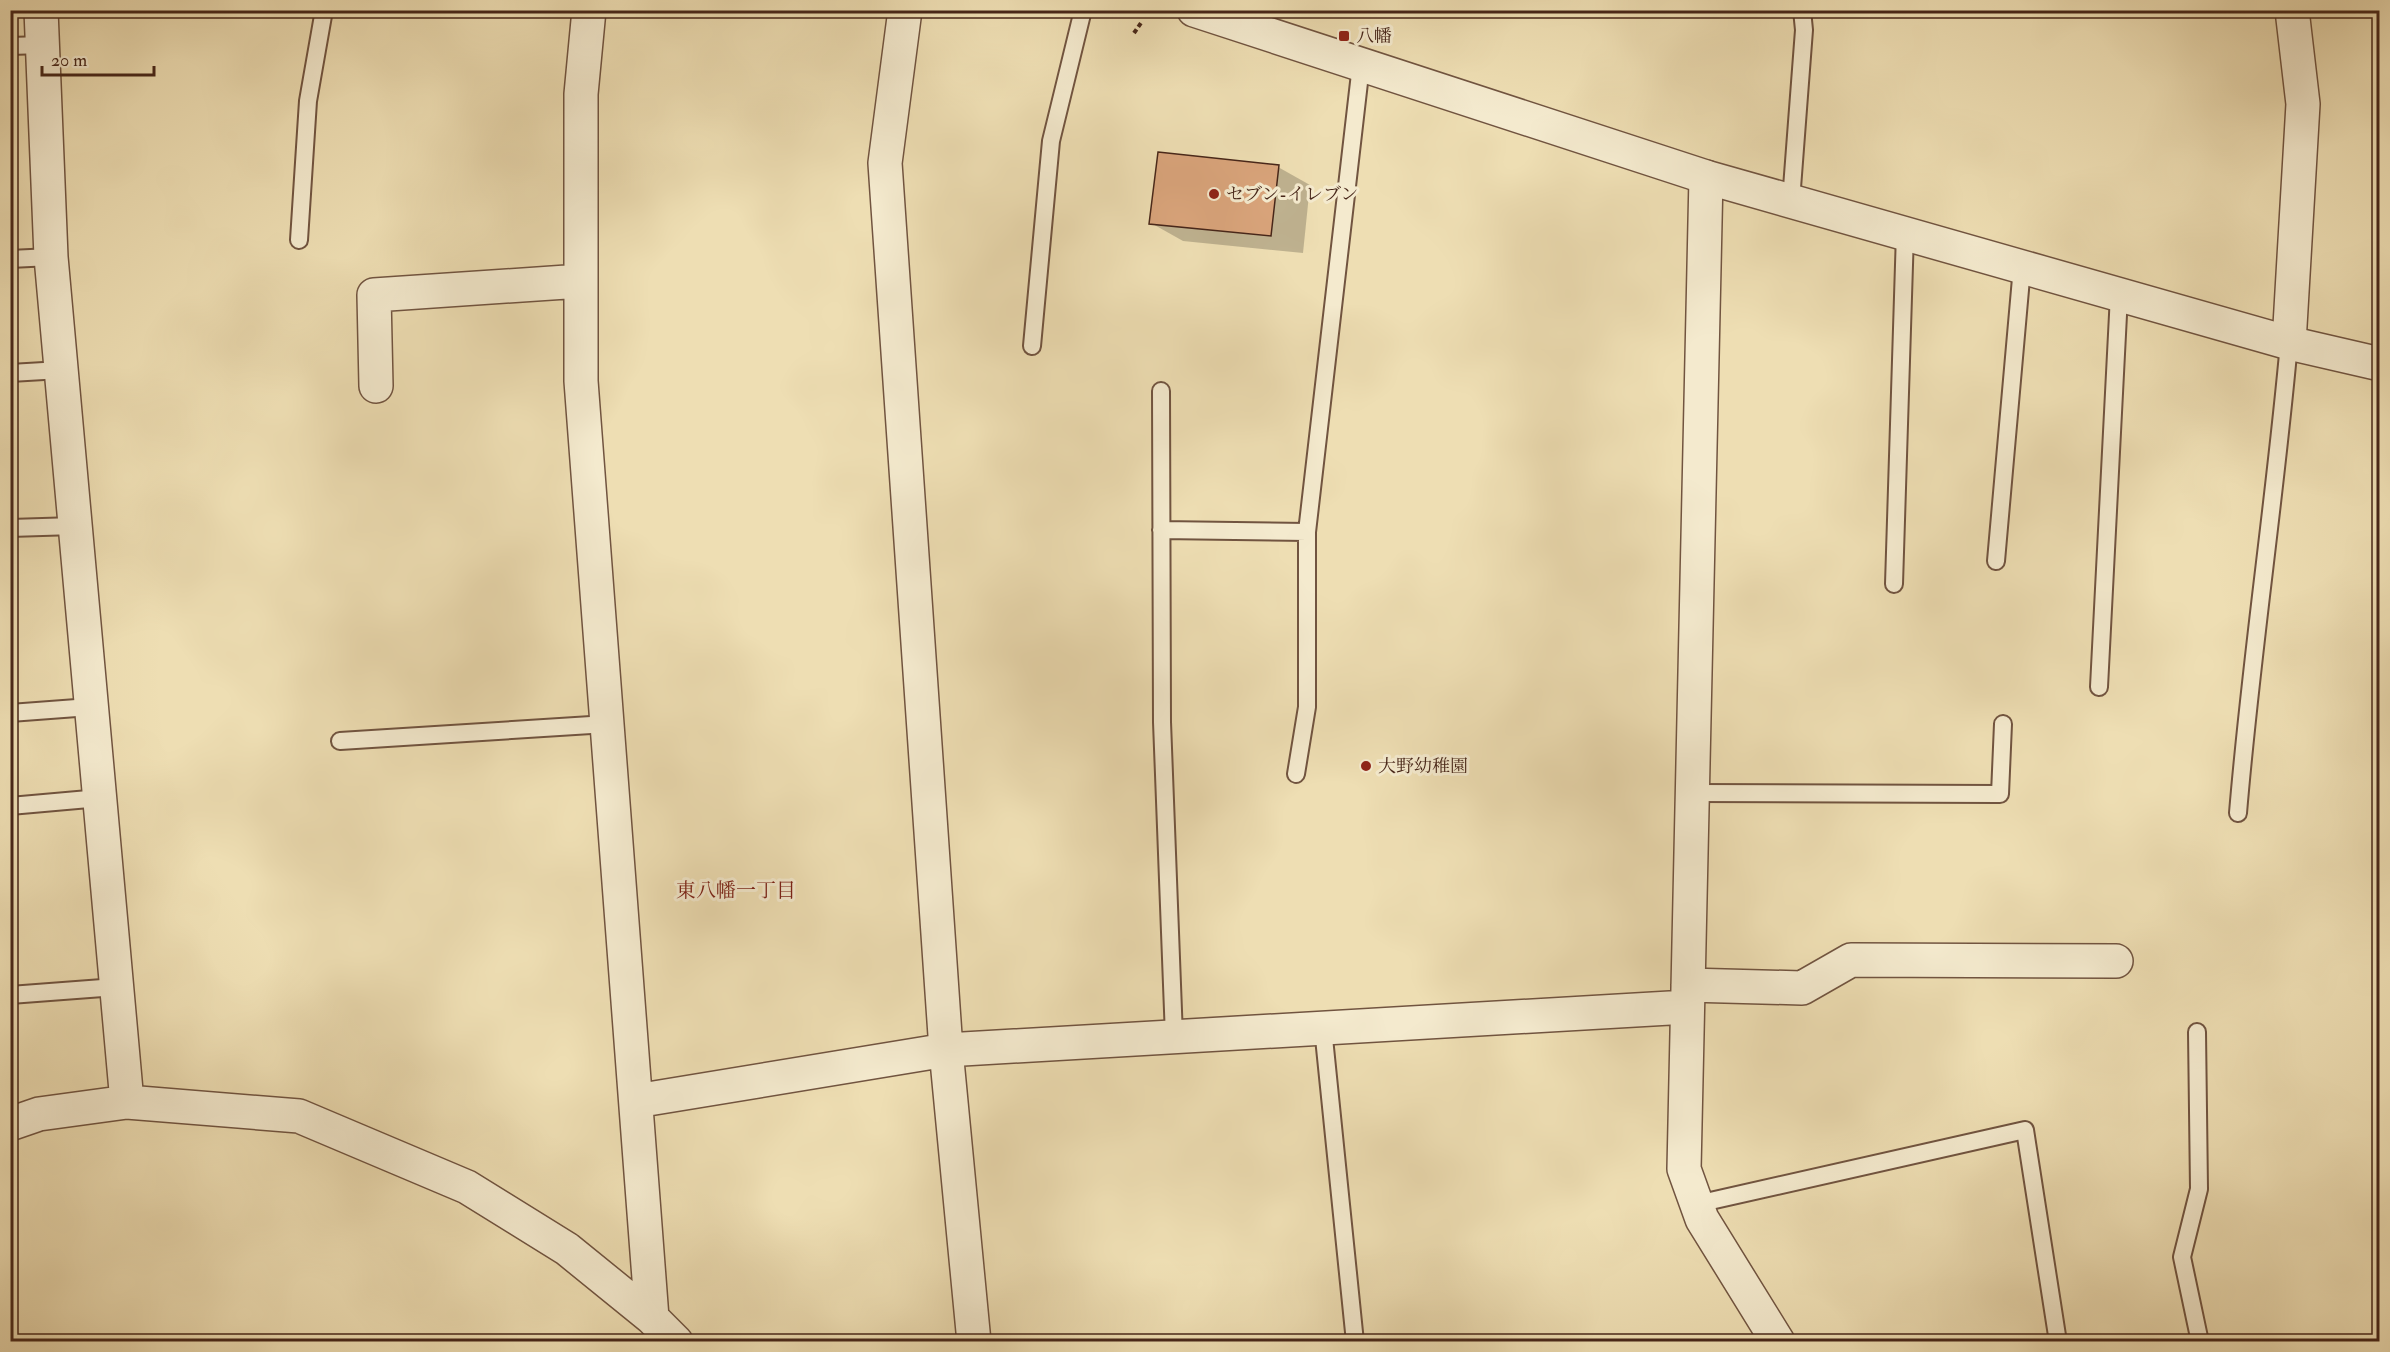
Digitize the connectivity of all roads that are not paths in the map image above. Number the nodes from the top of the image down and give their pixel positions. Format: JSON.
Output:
{"nodes":[{"id":1,"x":42,"y":10,"type":"edge"},
{"id":2,"x":324,"y":10,"type":"edge"},
{"id":3,"x":589,"y":10,"type":"edge"},
{"id":4,"x":905,"y":10,"type":"edge"},
{"id":5,"x":1083,"y":10,"type":"edge"},
{"id":6,"x":1194,"y":10,"type":"edge"},
{"id":7,"x":1802,"y":10,"type":"edge"},
{"id":8,"x":2292,"y":10,"type":"edge"},
{"id":9,"x":43,"y":45,"type":"junction"},
{"id":10,"x":10,"y":46,"type":"edge"},
{"id":11,"x":1361,"y":65,"type":"junction"},
{"id":12,"x":1706,"y":177,"type":"junction"},
{"id":13,"x":1791,"y":201,"type":"junction"},
{"id":14,"x":1905,"y":233,"type":"junction"},
{"id":15,"x":299,"y":240,"type":"dead end"},
{"id":16,"x":51,"y":257,"type":"junction"},
{"id":17,"x":10,"y":259,"type":"edge"},
{"id":18,"x":2022,"y":267,"type":"junction"},
{"id":19,"x":581,"y":281,"type":"junction"},
{"id":20,"x":2119,"y":295,"type":"junction"},
{"id":21,"x":2289,"y":343,"type":"junction"},
{"id":22,"x":1032,"y":346,"type":"dead end"},
{"id":23,"x":2379,"y":364,"type":"edge"},
{"id":24,"x":61,"y":370,"type":"junction"},
{"id":25,"x":10,"y":373,"type":"edge"},
{"id":26,"x":376,"y":386,"type":"dead end"},
{"id":27,"x":1161,"y":391,"type":"dead end"},
{"id":28,"x":75,"y":526,"type":"junction"},
{"id":29,"x":10,"y":528,"type":"edge"},
{"id":30,"x":1161,"y":530,"type":"junction"},
{"id":31,"x":1308,"y":532,"type":"junction"},
{"id":32,"x":1996,"y":561,"type":"dead end"},
{"id":33,"x":1894,"y":584,"type":"dead end"},
{"id":34,"x":2099,"y":687,"type":"dead end"},
{"id":35,"x":90,"y":707,"type":"junction"},
{"id":36,"x":10,"y":713,"type":"edge"},
{"id":37,"x":607,"y":724,"type":"junction"},
{"id":38,"x":2003,"y":724,"type":"dead end"},
{"id":39,"x":340,"y":741,"type":"dead end"},
{"id":40,"x":1296,"y":774,"type":"dead end"},
{"id":41,"x":1692,"y":793,"type":"junction"},
{"id":42,"x":100,"y":798,"type":"junction"},
{"id":43,"x":10,"y":806,"type":"edge"},
{"id":44,"x":2238,"y":813,"type":"dead end"},
{"id":45,"x":2115,"y":962,"type":"dead end"},
{"id":46,"x":116,"y":987,"type":"junction"},
{"id":47,"x":10,"y":995,"type":"edge"},
{"id":48,"x":1687,"y":996,"type":"junction"},
{"id":49,"x":1323,"y":1028,"type":"junction"},
{"id":50,"x":2197,"y":1032,"type":"dead end"},
{"id":51,"x":1174,"y":1037,"type":"junction"},
{"id":52,"x":946,"y":1050,"type":"junction"},
{"id":53,"x":636,"y":1101,"type":"junction"},
{"id":54,"x":127,"y":1102,"type":"junction"},
{"id":55,"x":10,"y":1124,"type":"edge"},
{"id":56,"x":1697,"y":1204,"type":"junction"},
{"id":57,"x":652,"y":1318,"type":"junction"},
{"id":58,"x":676,"y":1341,"type":"edge"},
{"id":59,"x":974,"y":1341,"type":"edge"},
{"id":60,"x":1355,"y":1341,"type":"edge"},
{"id":61,"x":1778,"y":1341,"type":"edge"},
{"id":62,"x":2058,"y":1341,"type":"edge"},
{"id":63,"x":2200,"y":1341,"type":"edge"}],
"edges":[{"from":1,"to":9,"type":"street"},
{"from":2,"to":15,"type":"lane"},
{"from":3,"to":19,"type":"street"},
{"from":4,"to":52,"type":"street"},
{"from":5,"to":22,"type":"lane"},
{"from":6,"to":11,"type":"street"},
{"from":7,"to":13,"type":"lane"},
{"from":8,"to":21,"type":"street"},
{"from":9,"to":10,"type":"lane"},
{"from":9,"to":16,"type":"street"},
{"from":11,"to":12,"type":"street"},
{"from":11,"to":31,"type":"lane"},
{"from":12,"to":13,"type":"street"},
{"from":12,"to":41,"type":"street"},
{"from":13,"to":14,"type":"street"},
{"from":14,"to":18,"type":"street"},
{"from":14,"to":33,"type":"lane"},
{"from":16,"to":17,"type":"lane"},
{"from":16,"to":24,"type":"street"},
{"from":18,"to":20,"type":"street"},
{"from":18,"to":32,"type":"lane"},
{"from":19,"to":26,"type":"street"},
{"from":19,"to":37,"type":"street"},
{"from":20,"to":21,"type":"street"},
{"from":20,"to":34,"type":"lane"},
{"from":21,"to":23,"type":"street"},
{"from":21,"to":44,"type":"lane"},
{"from":24,"to":25,"type":"lane"},
{"from":24,"to":28,"type":"street"},
{"from":27,"to":30,"type":"lane"},
{"from":28,"to":29,"type":"lane"},
{"from":28,"to":35,"type":"street"},
{"from":30,"to":31,"type":"lane"},
{"from":30,"to":51,"type":"lane"},
{"from":31,"to":40,"type":"lane"},
{"from":35,"to":36,"type":"lane"},
{"from":35,"to":42,"type":"street"},
{"from":37,"to":39,"type":"lane"},
{"from":37,"to":53,"type":"street"},
{"from":38,"to":41,"type":"lane"},
{"from":41,"to":48,"type":"street"},
{"from":42,"to":43,"type":"lane"},
{"from":42,"to":46,"type":"street"},
{"from":45,"to":48,"type":"street"},
{"from":46,"to":47,"type":"lane"},
{"from":46,"to":54,"type":"street"},
{"from":48,"to":49,"type":"street"},
{"from":48,"to":56,"type":"street"},
{"from":49,"to":51,"type":"street"},
{"from":49,"to":60,"type":"lane"},
{"from":50,"to":63,"type":"lane"},
{"from":51,"to":52,"type":"street"},
{"from":52,"to":53,"type":"street"},
{"from":52,"to":59,"type":"street"},
{"from":53,"to":57,"type":"street"},
{"from":54,"to":55,"type":"street"},
{"from":54,"to":57,"type":"street"},
{"from":56,"to":61,"type":"street"},
{"from":56,"to":62,"type":"lane"},
{"from":57,"to":58,"type":"street"}]}
